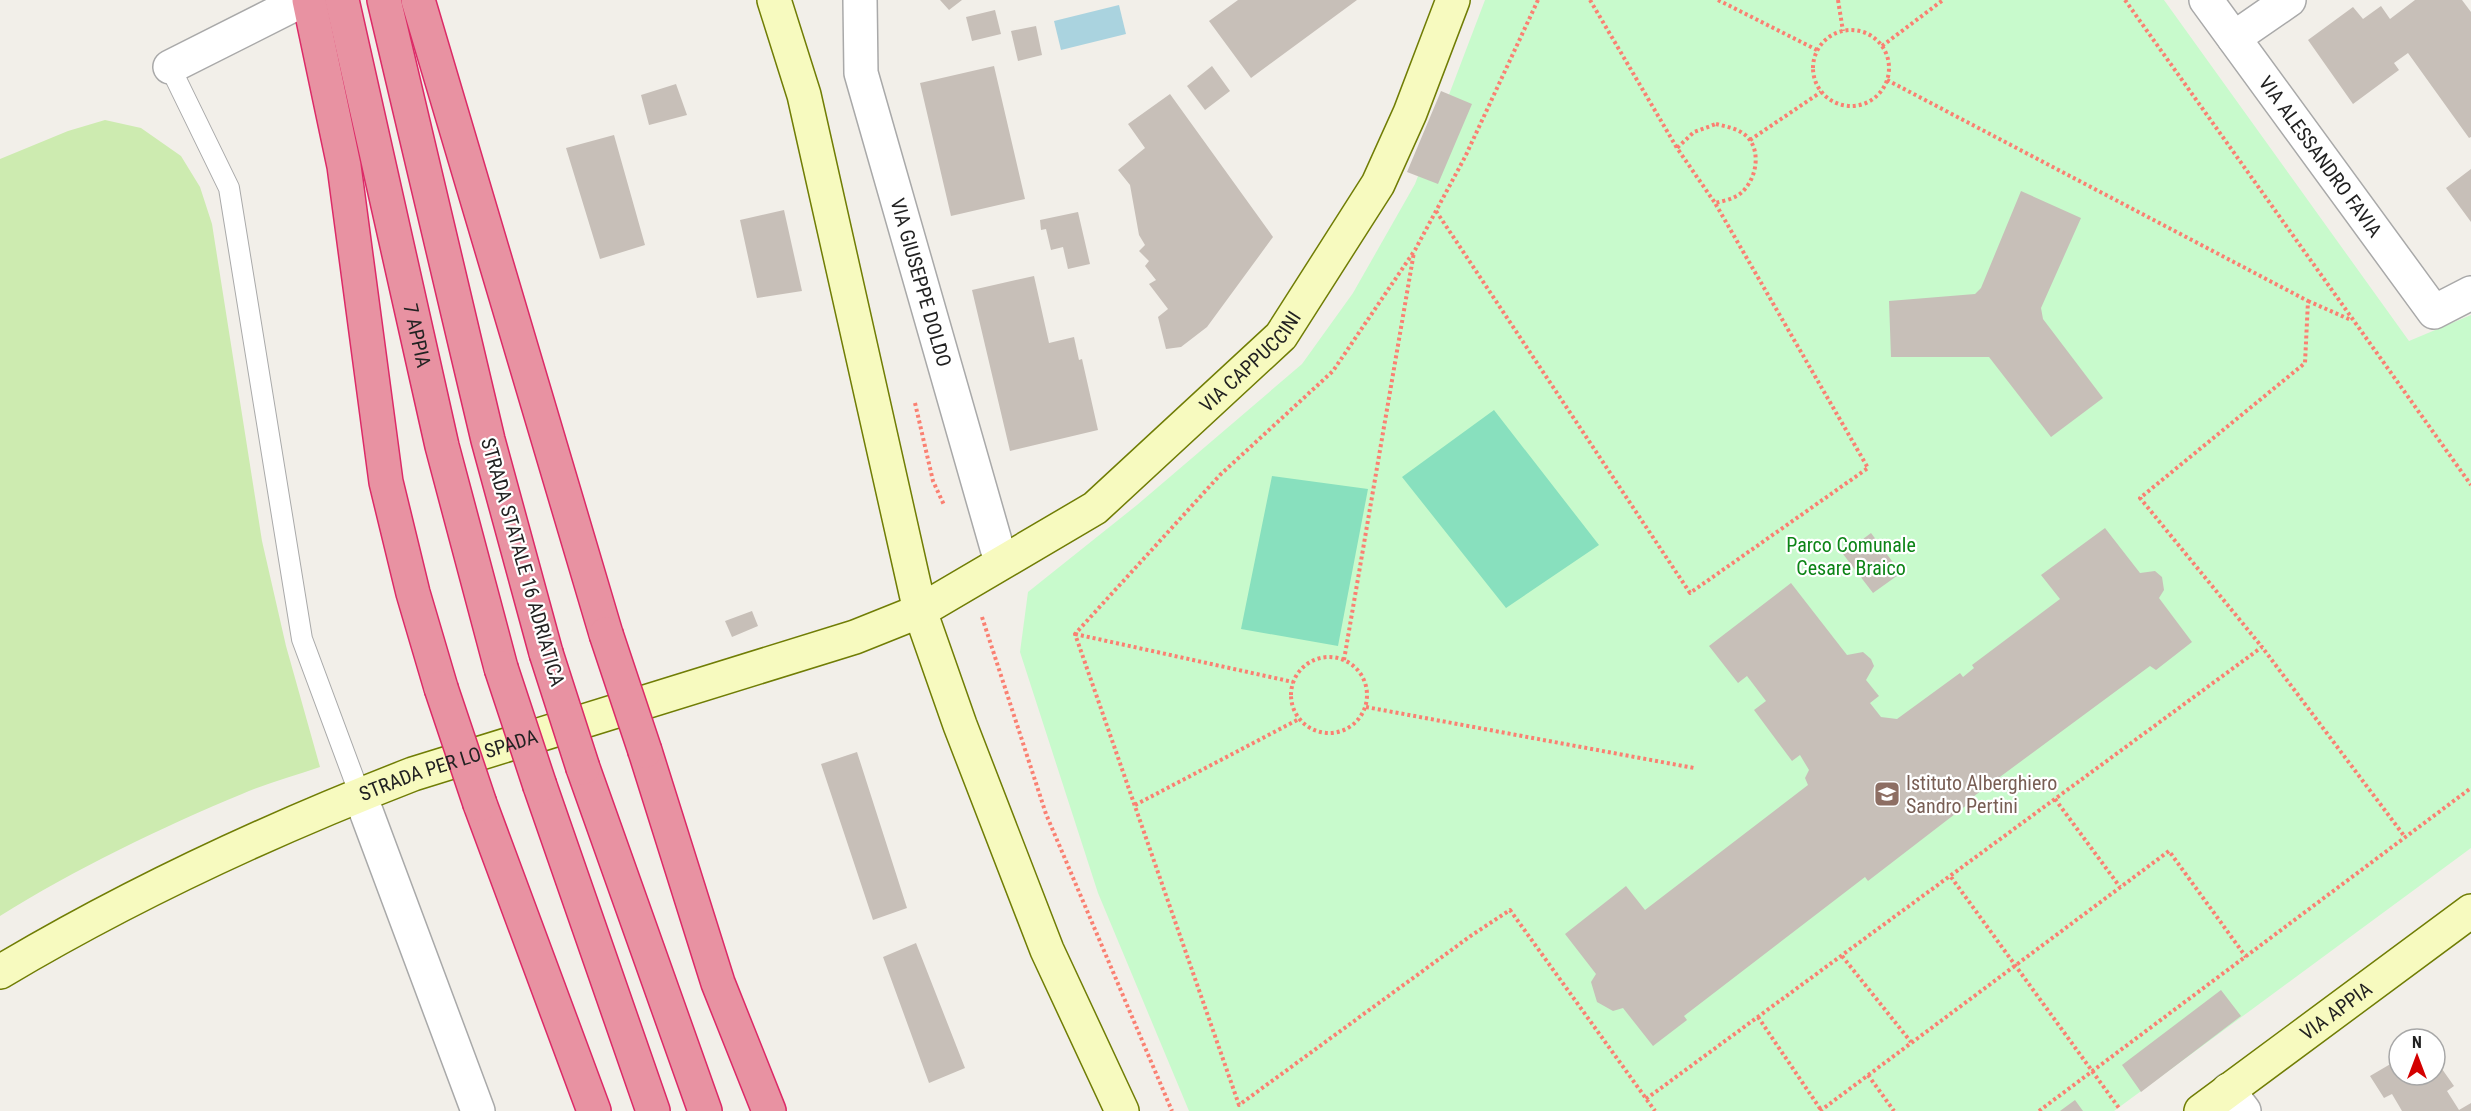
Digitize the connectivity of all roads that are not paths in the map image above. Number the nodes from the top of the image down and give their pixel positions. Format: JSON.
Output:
{"nodes":[{"id":1,"x":342,"y":0,"type":"edge"},
{"id":2,"x":384,"y":0,"type":"edge"},
{"id":3,"x":418,"y":0,"type":"edge"},
{"id":4,"x":774,"y":0,"type":"edge"},
{"id":5,"x":860,"y":0,"type":"edge"},
{"id":6,"x":1453,"y":0,"type":"edge"},
{"id":7,"x":2206,"y":0,"type":"edge"},
{"id":8,"x":2289,"y":0,"type":"edge"},
{"id":9,"x":301,"y":3,"type":"edge"},
{"id":10,"x":2234,"y":38,"type":"junction"},
{"id":11,"x":170,"y":67,"type":"joint"},
{"id":12,"x":2471,"y":293,"type":"edge"},
{"id":13,"x":1001,"y":562,"type":"junction"},
{"id":14,"x":920,"y":611,"type":"junction"},
{"id":15,"x":360,"y":795,"type":"junction"},
{"id":16,"x":2471,"y":911,"type":"edge"},
{"id":17,"x":0,"y":972,"type":"edge"},
{"id":18,"x":2236,"y":1101,"type":"edge"},
{"id":19,"x":478,"y":1111,"type":"edge"},
{"id":20,"x":594,"y":1111,"type":"edge"},
{"id":21,"x":653,"y":1111,"type":"edge"},
{"id":22,"x":705,"y":1111,"type":"edge"},
{"id":23,"x":769,"y":1111,"type":"edge"},
{"id":24,"x":1122,"y":1111,"type":"edge"},
{"id":25,"x":2201,"y":1111,"type":"edge"}],
"edges":[{"from":1,"to":21,"type":"highway","name":"7 APPIA","bridge":true},
{"from":2,"to":22,"type":"highway","name":"STRADA STATALE 16 ADRIATICA","bridge":true},
{"from":3,"to":23,"type":"highway","bridge":true},
{"from":4,"to":14,"type":"street"},
{"from":5,"to":13,"type":"street","name":"VIA GIUSEPPE DOLDO"},
{"from":6,"to":13,"type":"street","name":"VIA CAPPUCCINI"},
{"from":7,"to":10,"type":"street","name":"VIA ALESSANDRO FAVIA"},
{"from":8,"to":10,"type":"street"},
{"from":9,"to":11,"type":"street"},
{"from":9,"to":20,"type":"highway","bridge":true},
{"from":10,"to":12,"type":"street","name":"VIA ALESSANDRO FAVIA"},
{"from":11,"to":15,"type":"lane"},
{"from":13,"to":14,"type":"street","name":"VIA CAPPUCCINI"},
{"from":14,"to":15,"type":"street","name":"STRADA PER LO SPADA"},
{"from":14,"to":24,"type":"street"},
{"from":15,"to":17,"type":"street","name":"STRADA PER LO SPADA"},
{"from":15,"to":19,"type":"street"},
{"from":16,"to":18,"type":"street","name":"VIA APPIA"},
{"from":18,"to":25,"type":"street","name":"VIA APPIA"}]}
